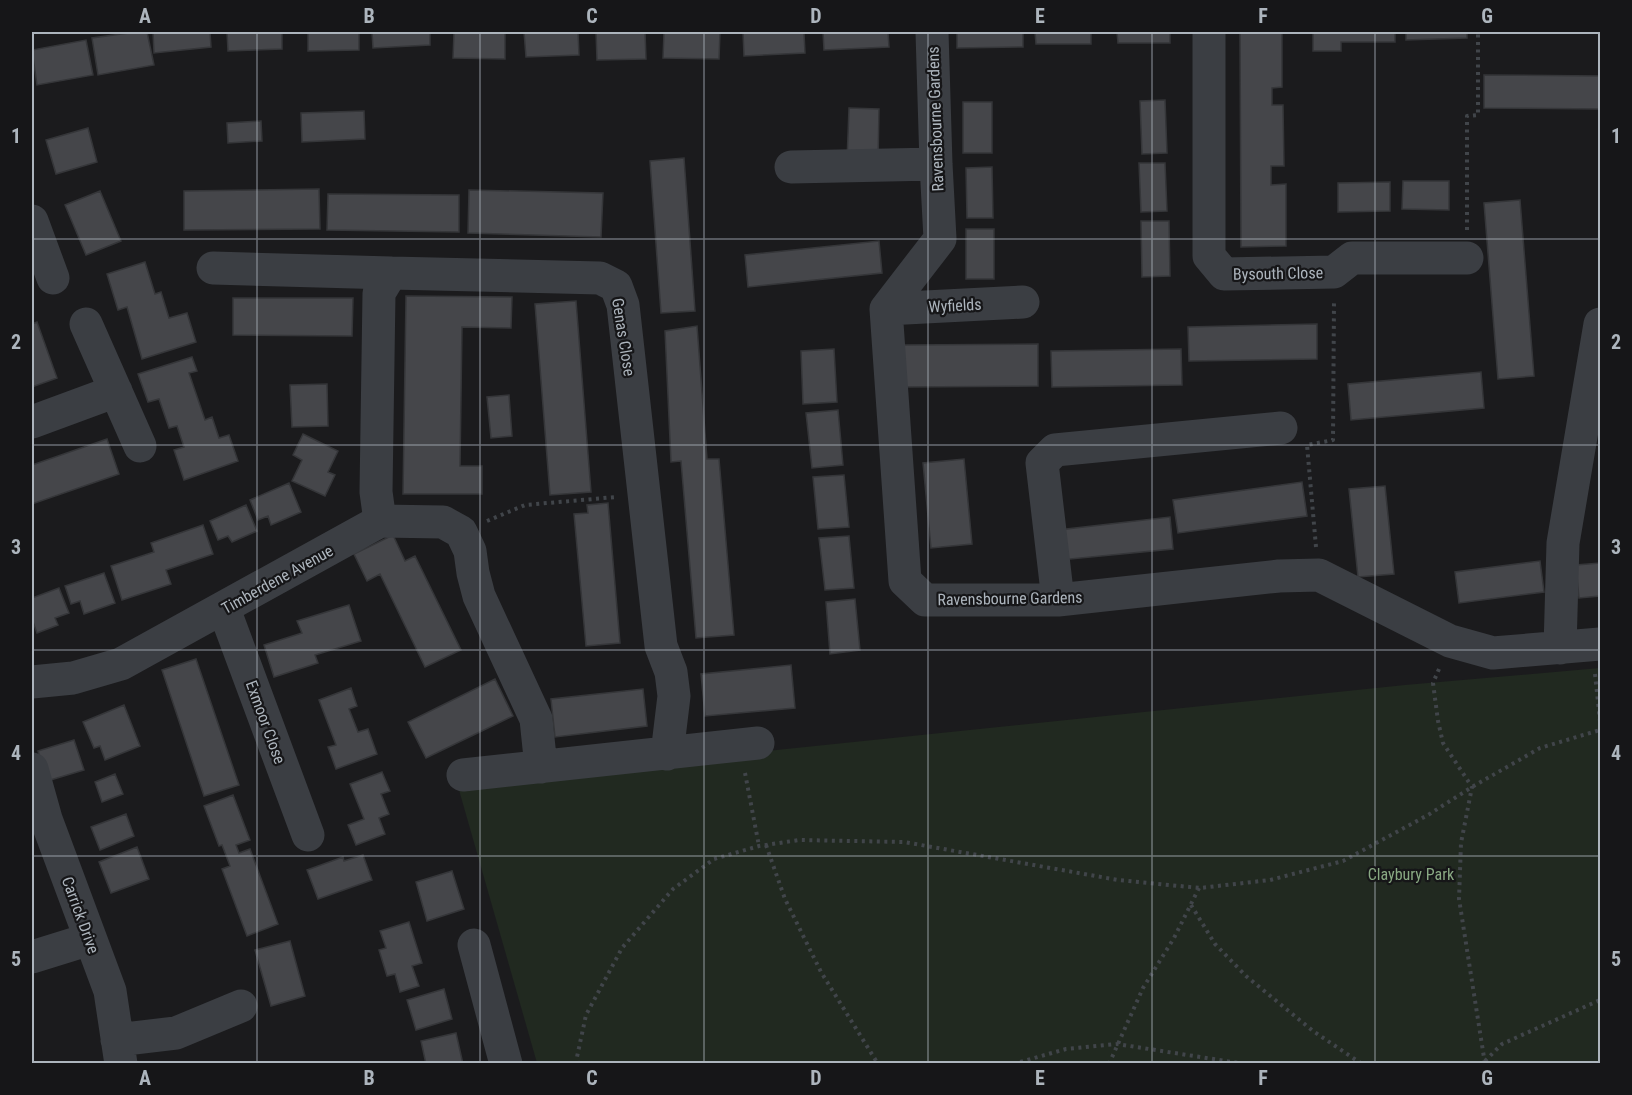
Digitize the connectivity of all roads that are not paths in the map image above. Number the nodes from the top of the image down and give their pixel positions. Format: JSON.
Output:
{"nodes":[{"id":1,"x":932,"y":32,"type":"edge"},
{"id":2,"x":1209,"y":32,"type":"edge"},
{"id":3,"x":936,"y":164,"type":"junction"},
{"id":4,"x":791,"y":167,"type":"dead end"},
{"id":5,"x":32,"y":221,"type":"edge"},
{"id":6,"x":1467,"y":258,"type":"road end"},
{"id":7,"x":213,"y":268,"type":"dead end"},
{"id":8,"x":391,"y":273,"type":"junction"},
{"id":9,"x":53,"y":278,"type":"dead end"},
{"id":10,"x":1023,"y":302,"type":"dead end"},
{"id":11,"x":886,"y":309,"type":"junction"},
{"id":12,"x":86,"y":324,"type":"dead end"},
{"id":13,"x":1600,"y":324,"type":"edge"},
{"id":14,"x":116,"y":391,"type":"junction"},
{"id":15,"x":32,"y":422,"type":"edge"},
{"id":16,"x":1281,"y":428,"type":"dead end"},
{"id":17,"x":140,"y":446,"type":"dead end"},
{"id":18,"x":380,"y":521,"type":"junction"},
{"id":19,"x":1058,"y":600,"type":"junction"},
{"id":20,"x":224,"y":609,"type":"junction"},
{"id":21,"x":1580,"y":646,"type":"edge"},
{"id":22,"x":32,"y":682,"type":"edge"},
{"id":23,"x":750,"y":744,"type":"road end"},
{"id":24,"x":667,"y":754,"type":"junction"},
{"id":25,"x":541,"y":767,"type":"junction"},
{"id":26,"x":32,"y":769,"type":"edge"},
{"id":27,"x":463,"y":775,"type":"dead end"},
{"id":28,"x":308,"y":835,"type":"dead end"},
{"id":29,"x":90,"y":939,"type":"junction"},
{"id":30,"x":474,"y":945,"type":"dead end"},
{"id":31,"x":32,"y":957,"type":"edge"},
{"id":32,"x":240,"y":1006,"type":"dead end"},
{"id":33,"x":119,"y":1052,"type":"edge"},
{"id":34,"x":506,"y":1064,"type":"edge"}],
"edges":[{"from":1,"to":3,"type":"street","name":"Ravensbourne Gardens"},
{"from":2,"to":6,"type":"street","name":"Bysouth Close"},
{"from":3,"to":4,"type":"street"},
{"from":3,"to":11,"type":"street","name":"Ravensbourne Gardens"},
{"from":5,"to":9,"type":"street"},
{"from":7,"to":8,"type":"street"},
{"from":8,"to":18,"type":"street"},
{"from":8,"to":24,"type":"street","name":"Genas Close"},
{"from":10,"to":11,"type":"street","name":"Wyfields"},
{"from":11,"to":19,"type":"street","name":"Ravensbourne Gardens"},
{"from":12,"to":14,"type":"street"},
{"from":13,"to":21,"type":"street"},
{"from":14,"to":15,"type":"street"},
{"from":14,"to":17,"type":"street"},
{"from":16,"to":19,"type":"street"},
{"from":18,"to":20,"type":"street","name":"Timberdene Avenue"},
{"from":18,"to":25,"type":"street"},
{"from":19,"to":21,"type":"street","name":"Ravensbourne Gardens"},
{"from":20,"to":22,"type":"street","name":"Timberdene Avenue"},
{"from":20,"to":28,"type":"street","name":"Exmoor Close"},
{"from":23,"to":24,"type":"street"},
{"from":24,"to":25,"type":"street"},
{"from":25,"to":27,"type":"street"},
{"from":26,"to":29,"type":"street","name":"Carrick Drive"},
{"from":29,"to":31,"type":"street"},
{"from":29,"to":33,"type":"street","name":"Carrick Drive"},
{"from":30,"to":34,"type":"street"},
{"from":32,"to":33,"type":"street"}]}
